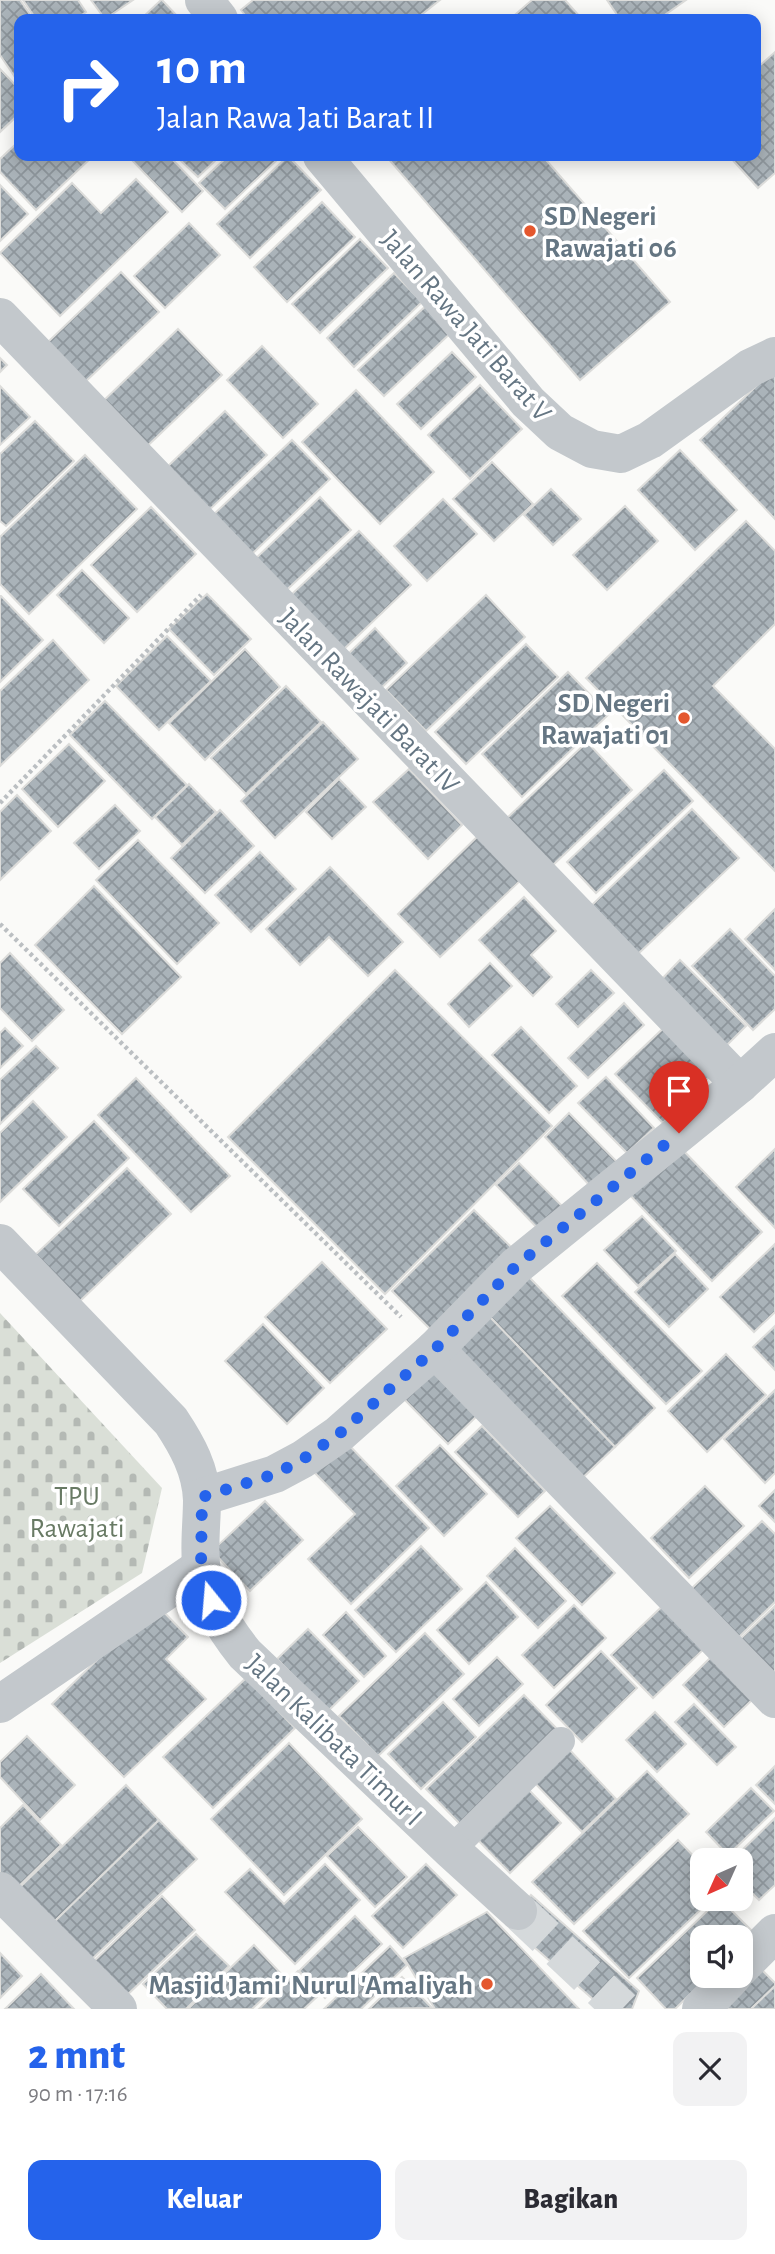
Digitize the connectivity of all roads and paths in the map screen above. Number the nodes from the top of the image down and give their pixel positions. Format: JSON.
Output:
{"nodes":[{"id":1,"x":204,"y":0,"type":"edge"},
{"id":2,"x":215,"y":14,"type":"edge"},
{"id":3,"x":326,"y":161,"type":"edge"},
{"id":4,"x":0,"y":317,"type":"edge"},
{"id":5,"x":775,"y":356,"type":"edge"},
{"id":6,"x":235,"y":560,"type":"junction"},
{"id":7,"x":0,"y":803,"type":"edge"},
{"id":8,"x":0,"y":924,"type":"edge"},
{"id":9,"x":775,"y":1052,"type":"edge"},
{"id":10,"x":740,"y":1084,"type":"junction"},
{"id":11,"x":0,"y":1243,"type":"edge"},
{"id":12,"x":435,"y":1349,"type":"junction"},
{"id":13,"x":202,"y":1497,"type":"junction"},
{"id":14,"x":201,"y":1567,"type":"junction"},
{"id":15,"x":775,"y":1699,"type":"edge"},
{"id":16,"x":0,"y":1704,"type":"edge"},
{"id":17,"x":561,"y":1741,"type":"dead end"},
{"id":18,"x":451,"y":1850,"type":"junction"},
{"id":19,"x":0,"y":1891,"type":"edge"},
{"id":20,"x":518,"y":1911,"type":"tunnel mouth"},
{"id":21,"x":775,"y":1933,"type":"edge"},
{"id":22,"x":753,"y":1955,"type":"edge"},
{"id":23,"x":721,"y":1988,"type":"edge"},
{"id":24,"x":118,"y":2009,"type":"edge"},
{"id":25,"x":701,"y":2009,"type":"edge"}],
"edges":[{"from":1,"to":2,"type":"street"},
{"from":3,"to":5,"type":"street","name":"Jalan Rawa Jati Barat V"},
{"from":4,"to":6,"type":"street","name":"Jalan Rawajati Barat IV"},
{"from":6,"to":7,"type":"path"},
{"from":6,"to":10,"type":"street","name":"Jalan Rawajati Barat IV"},
{"from":8,"to":12,"type":"path"},
{"from":9,"to":10,"type":"street"},
{"from":10,"to":12,"type":"street"},
{"from":11,"to":13,"type":"street","name":"Jalan Kalibata Timur I"},
{"from":12,"to":13,"type":"street"},
{"from":12,"to":15,"type":"street"},
{"from":13,"to":14,"type":"street","name":"Jalan Kalibata Timur I"},
{"from":14,"to":16,"type":"street"},
{"from":14,"to":18,"type":"street","name":"Jalan Kalibata Timur I"},
{"from":17,"to":18,"type":"lane"},
{"from":18,"to":20,"type":"street","name":"Jalan Kalibata Timur I"},
{"from":19,"to":24,"type":"street"},
{"from":21,"to":22,"type":"street"},
{"from":23,"to":25,"type":"street"}]}
